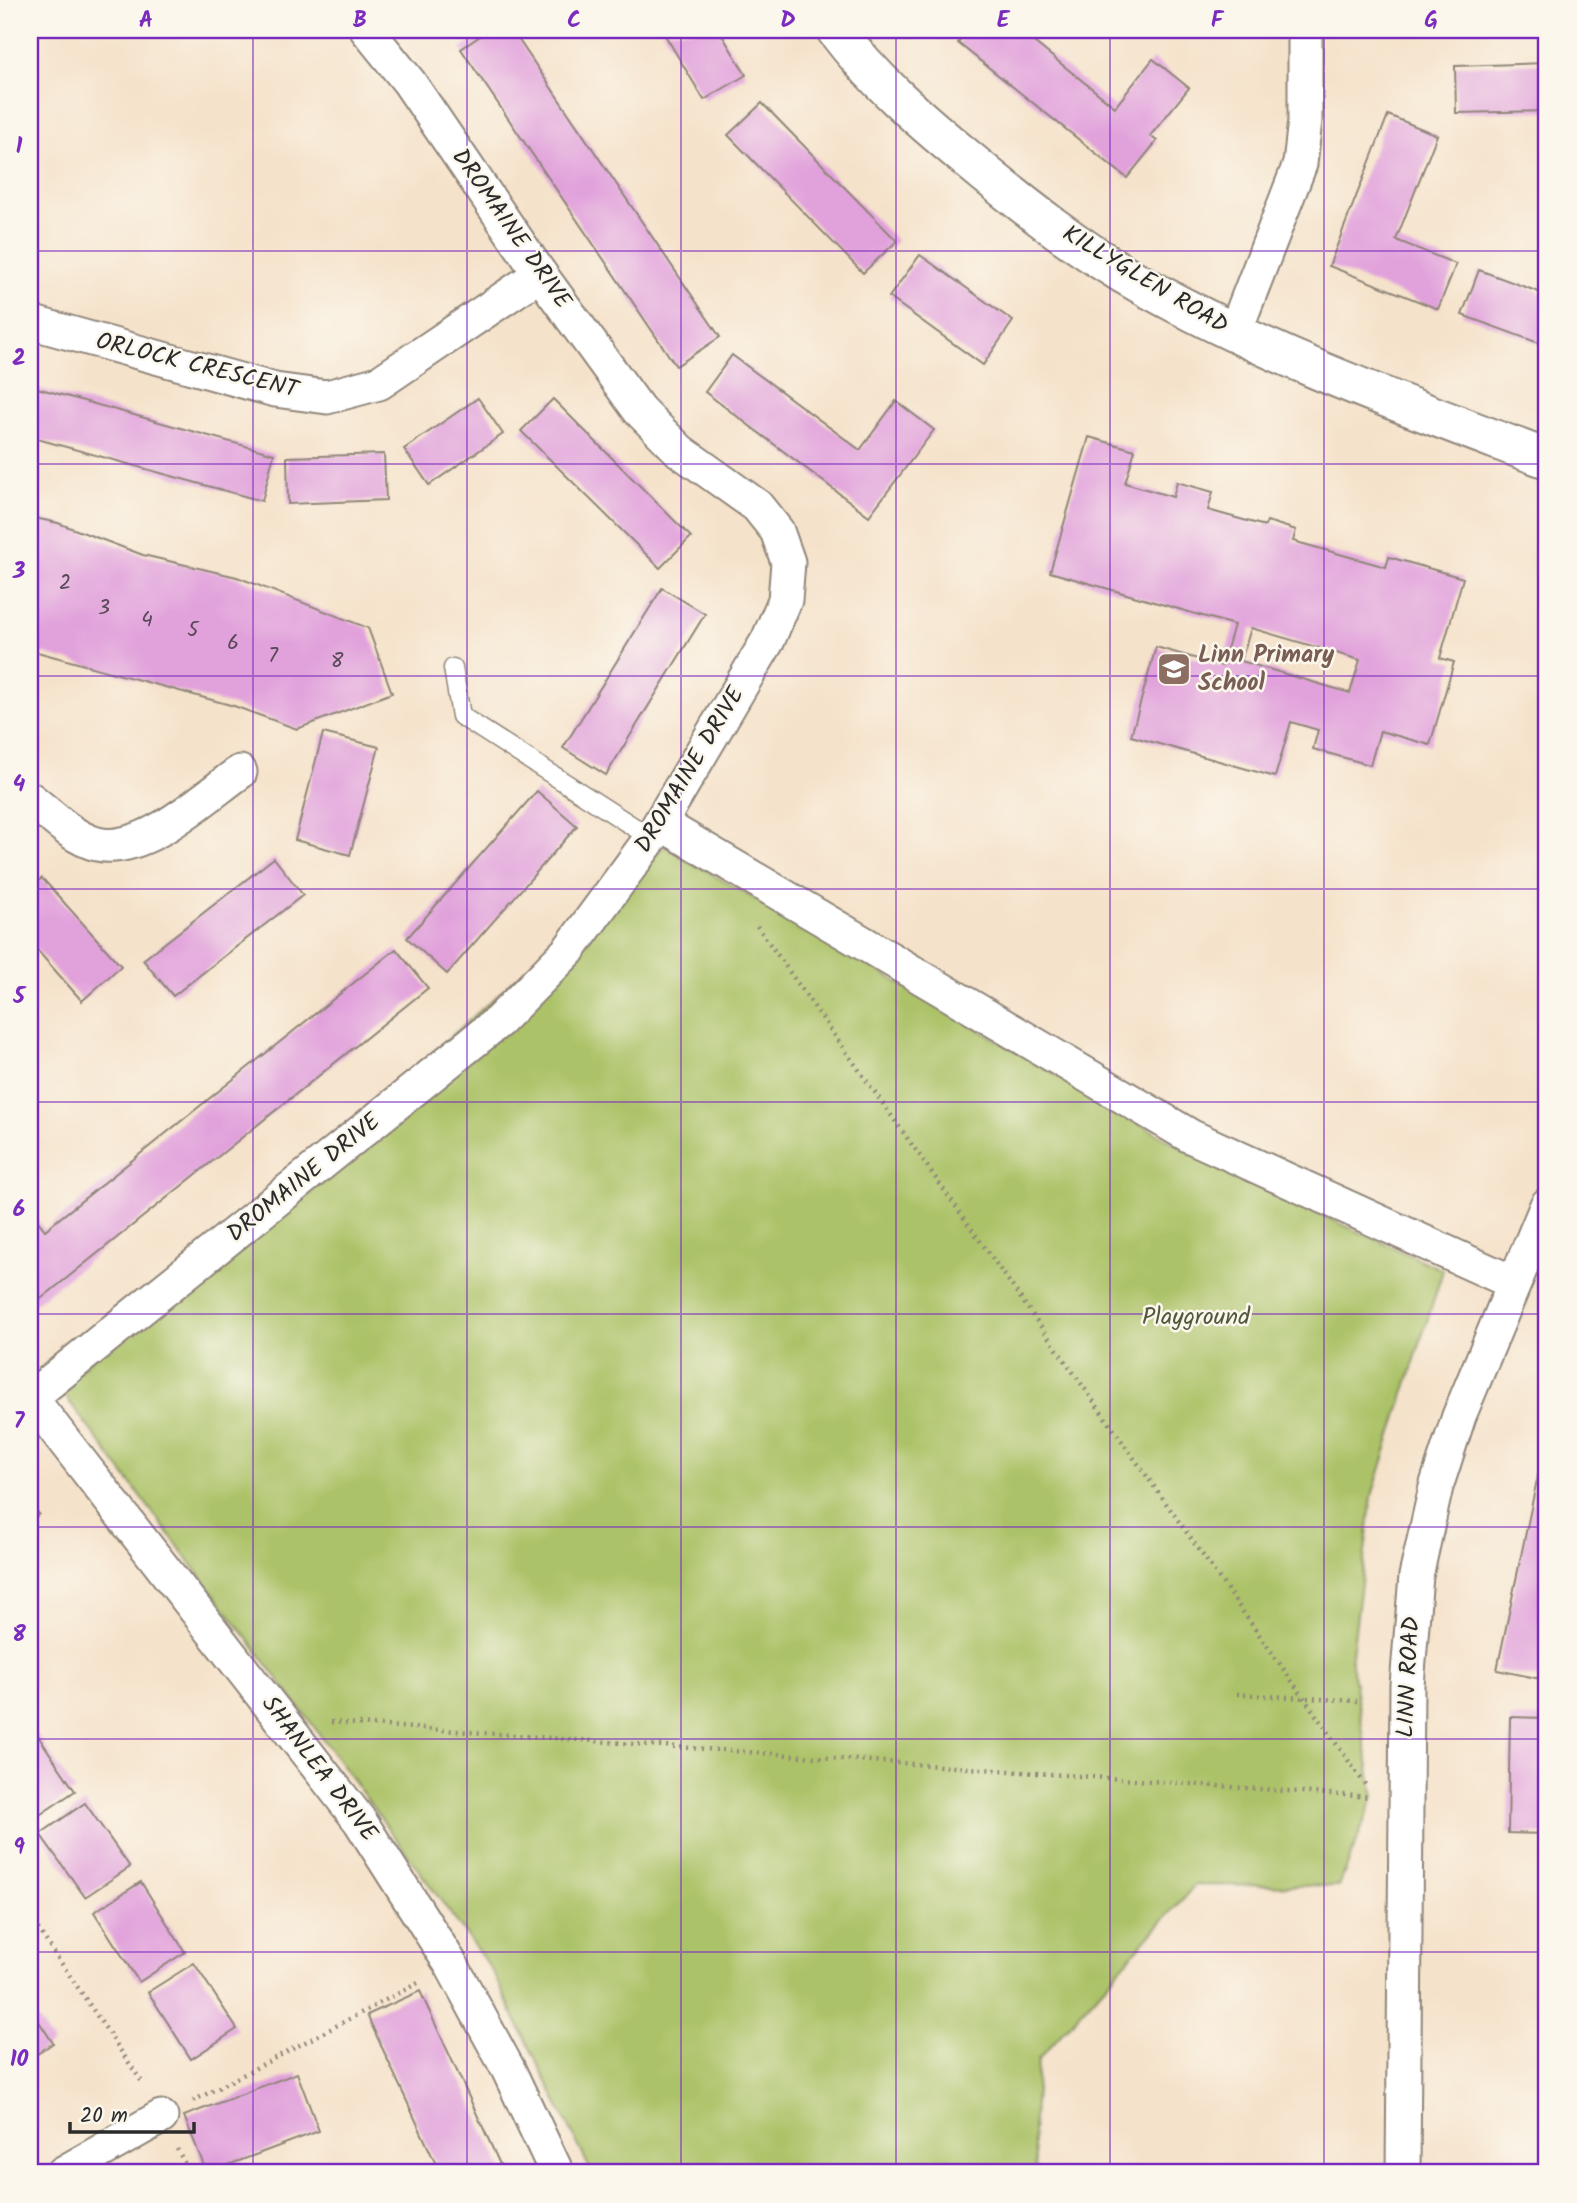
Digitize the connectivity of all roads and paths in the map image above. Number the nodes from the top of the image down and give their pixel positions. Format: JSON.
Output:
{"nodes":[{"id":1,"x":367,"y":30,"type":"edge"},
{"id":2,"x":836,"y":30,"type":"edge"},
{"id":3,"x":1305,"y":30,"type":"edge"},
{"id":4,"x":540,"y":274,"type":"junction"},
{"id":5,"x":30,"y":323,"type":"edge"},
{"id":6,"x":1234,"y":334,"type":"junction"},
{"id":7,"x":1547,"y":459,"type":"edge"},
{"id":8,"x":453,"y":668,"type":"dead end"},
{"id":9,"x":240,"y":772,"type":"dead end"},
{"id":10,"x":30,"y":799,"type":"edge"},
{"id":11,"x":656,"y":831,"type":"junction"},
{"id":12,"x":750,"y":916,"type":"dead end"},
{"id":13,"x":1547,"y":1205,"type":"edge"},
{"id":14,"x":1514,"y":1283,"type":"junction"},
{"id":15,"x":30,"y":1397,"type":"edge"},
{"id":16,"x":1237,"y":1694,"type":"dead end"},
{"id":17,"x":1304,"y":1698,"type":"junction"},
{"id":18,"x":1357,"y":1701,"type":"dead end"},
{"id":19,"x":285,"y":1722,"type":"junction"},
{"id":20,"x":30,"y":1917,"type":"edge"},
{"id":21,"x":452,"y":1966,"type":"junction"},
{"id":22,"x":161,"y":2117,"type":"junction"},
{"id":23,"x":63,"y":2173,"type":"edge"},
{"id":24,"x":190,"y":2173,"type":"edge"},
{"id":25,"x":557,"y":2173,"type":"edge"},
{"id":26,"x":1403,"y":2173,"type":"edge"}],
"edges":[{"from":1,"to":4,"type":"street","name":"DROMAINE DRIVE"},
{"from":2,"to":6,"type":"street","name":"KILLYGLEN ROAD"},
{"from":3,"to":6,"type":"street"},
{"from":4,"to":5,"type":"street","name":"ORLOCK CRESCENT"},
{"from":4,"to":11,"type":"street","name":"DROMAINE DRIVE"},
{"from":6,"to":7,"type":"street","name":"KILLYGLEN ROAD"},
{"from":8,"to":11,"type":"lane"},
{"from":9,"to":10,"type":"street"},
{"from":11,"to":14,"type":"street"},
{"from":11,"to":15,"type":"street","name":"DROMAINE DRIVE"},
{"from":12,"to":17,"type":"path"},
{"from":13,"to":14,"type":"street","name":"LINN ROAD"},
{"from":14,"to":26,"type":"street","name":"LINN ROAD"},
{"from":15,"to":19,"type":"street","name":"SHANLEA DRIVE"},
{"from":16,"to":17,"type":"path"},
{"from":17,"to":18,"type":"path"},
{"from":17,"to":19,"type":"path"},
{"from":19,"to":21,"type":"street","name":"SHANLEA DRIVE"},
{"from":20,"to":22,"type":"path"},
{"from":21,"to":22,"type":"path"},
{"from":21,"to":25,"type":"street","name":"SHANLEA DRIVE"},
{"from":22,"to":23,"type":"street"},
{"from":22,"to":24,"type":"path"}]}
